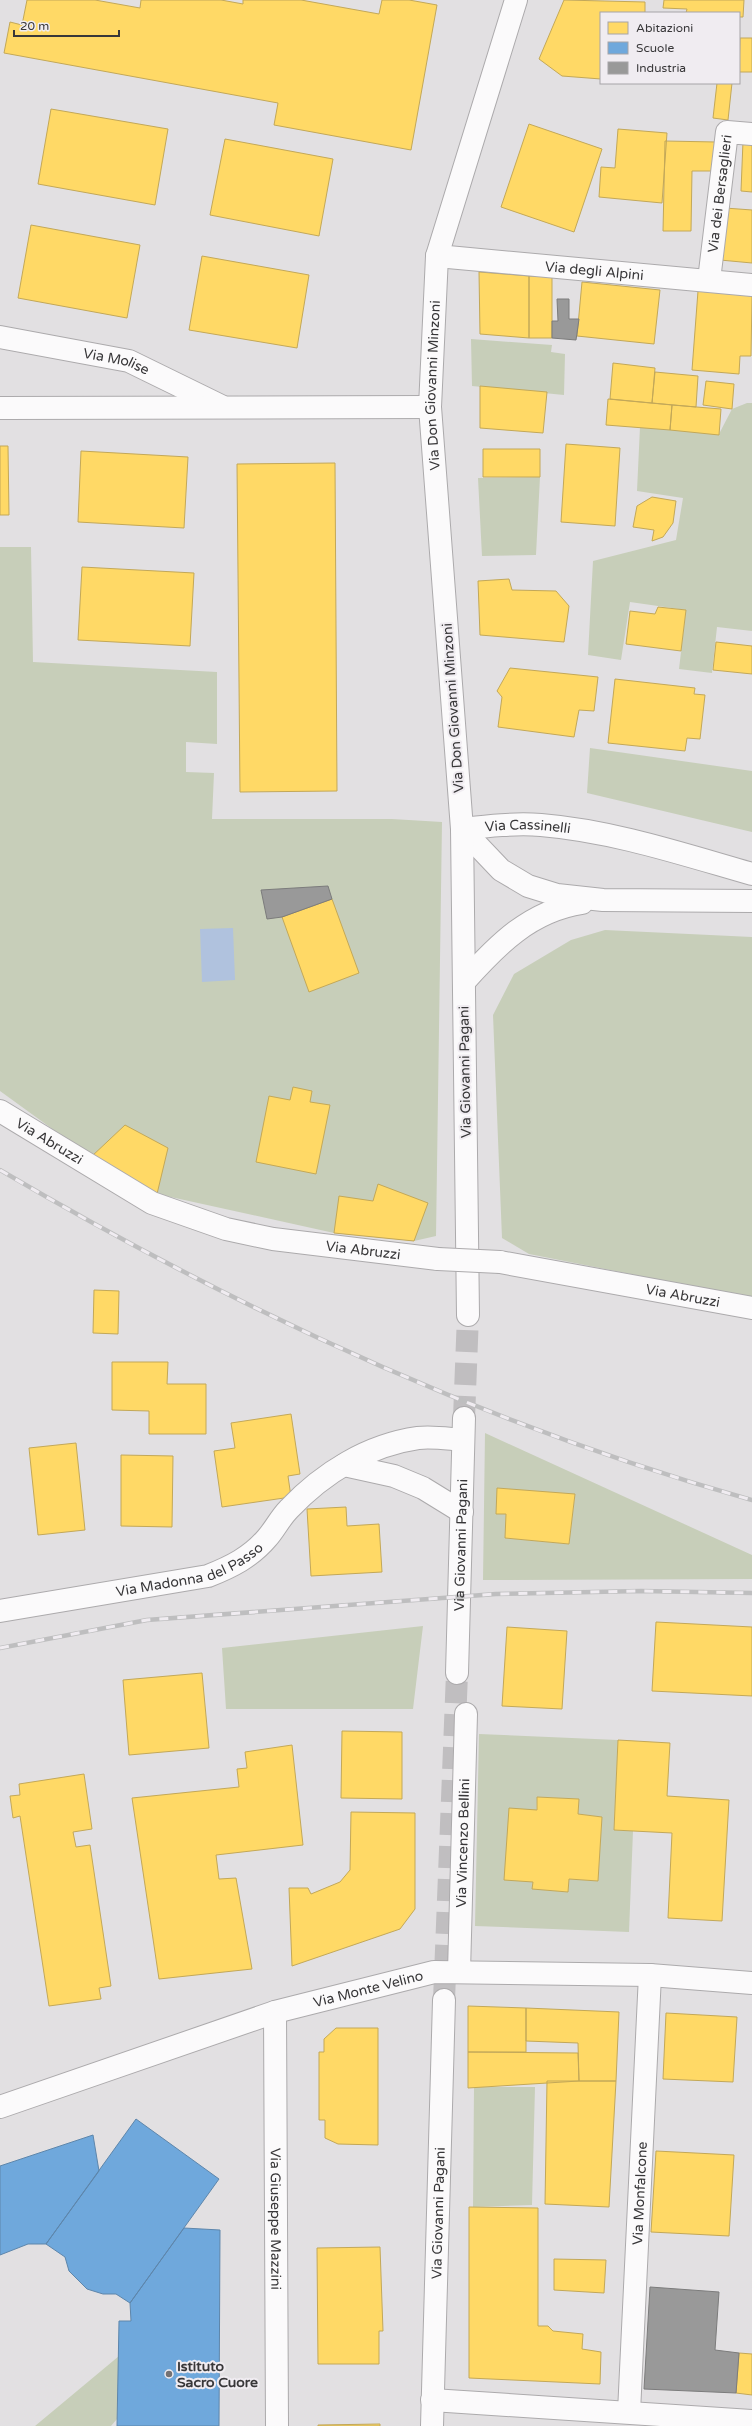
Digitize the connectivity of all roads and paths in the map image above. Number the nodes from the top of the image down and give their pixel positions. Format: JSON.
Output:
{"nodes":[{"id":1,"x":516,"y":0,"type":"edge"},
{"id":2,"x":752,"y":134,"type":"edge"},
{"id":3,"x":437,"y":256,"type":"junction"},
{"id":4,"x":710,"y":280,"type":"junction"},
{"id":5,"x":752,"y":285,"type":"edge"},
{"id":6,"x":0,"y":337,"type":"edge"},
{"id":7,"x":430,"y":407,"type":"junction"},
{"id":8,"x":0,"y":408,"type":"edge"},
{"id":9,"x":226,"y":408,"type":"junction"},
{"id":10,"x":462,"y":829,"type":"junction"},
{"id":11,"x":752,"y":874,"type":"edge"},
{"id":12,"x":603,"y":900,"type":"junction"},
{"id":13,"x":752,"y":901,"type":"edge"},
{"id":14,"x":464,"y":982,"type":"junction"},
{"id":15,"x":0,"y":1112,"type":"edge"},
{"id":16,"x":752,"y":1308,"type":"edge"},
{"id":17,"x":468,"y":1315,"type":"tunnel mouth"},
{"id":18,"x":464,"y":1418,"type":"tunnel mouth"},
{"id":19,"x":463,"y":1440,"type":"junction"},
{"id":20,"x":344,"y":1465,"type":"junction"},
{"id":21,"x":462,"y":1512,"type":"junction"},
{"id":22,"x":0,"y":1611,"type":"edge"},
{"id":23,"x":457,"y":1673,"type":"tunnel mouth"},
{"id":24,"x":466,"y":1714,"type":"dead end"},
{"id":25,"x":459,"y":1972,"type":"junction"},
{"id":26,"x":650,"y":1975,"type":"junction"},
{"id":27,"x":752,"y":1983,"type":"edge"},
{"id":28,"x":444,"y":2000,"type":"tunnel mouth"},
{"id":29,"x":275,"y":2012,"type":"junction"},
{"id":30,"x":0,"y":2107,"type":"edge"},
{"id":31,"x":432,"y":2400,"type":"junction"},
{"id":32,"x":629,"y":2412,"type":"junction"},
{"id":33,"x":752,"y":2421,"type":"edge"},
{"id":34,"x":277,"y":2426,"type":"edge"},
{"id":35,"x":432,"y":2426,"type":"edge"}],
"edges":[{"from":1,"to":3,"type":"street","name":"Via Don Giovanni Minzoni"},
{"from":2,"to":4,"type":"street","name":"Via dei Bersaglieri"},
{"from":3,"to":4,"type":"street","name":"Via degli Alpini"},
{"from":3,"to":7,"type":"street","name":"Via Don Giovanni Minzoni"},
{"from":4,"to":5,"type":"street","name":"Via degli Alpini"},
{"from":6,"to":9,"type":"street","name":"Via Molise"},
{"from":7,"to":9,"type":"street","name":"Via Molise"},
{"from":7,"to":10,"type":"street","name":"Via Don Giovanni Minzoni"},
{"from":8,"to":9,"type":"street","name":"Via Molise"},
{"from":10,"to":11,"type":"street","name":"Via Cassinelli"},
{"from":10,"to":12,"type":"street","name":"Via Cassinelli"},
{"from":10,"to":14,"type":"street","name":"Via Giovanni Pagani"},
{"from":12,"to":13,"type":"street","name":"Via Cassinelli"},
{"from":12,"to":14,"type":"street","name":"Via Cassinelli"},
{"from":14,"to":17,"type":"street","name":"Via Giovanni Pagani"},
{"from":15,"to":16,"type":"street","name":"Via Abruzzi","bridge":true},
{"from":18,"to":19,"type":"street","name":"Via Giovanni Pagani"},
{"from":19,"to":20,"type":"street","name":"Via Madonna del Passo"},
{"from":19,"to":21,"type":"street","name":"Via Giovanni Pagani"},
{"from":20,"to":21,"type":"street"},
{"from":20,"to":22,"type":"street","name":"Via Madonna del Passo"},
{"from":21,"to":23,"type":"street","name":"Via Giovanni Pagani"},
{"from":24,"to":25,"type":"street","name":"Via Vincenzo Bellini"},
{"from":25,"to":26,"type":"street","name":"Via Monte Velino"},
{"from":25,"to":29,"type":"street","name":"Via Monte Velino"},
{"from":26,"to":27,"type":"street","name":"Via Monte Velino"},
{"from":26,"to":32,"type":"street","name":"Via Monfalcone"},
{"from":28,"to":31,"type":"street","name":"Via Giovanni Pagani"},
{"from":29,"to":30,"type":"street","name":"Via Monte Velino"},
{"from":29,"to":34,"type":"street","name":"Via Giuseppe Mazzini"},
{"from":31,"to":32,"type":"street"},
{"from":31,"to":35,"type":"street","name":"Via Giovanni Pagani"},
{"from":32,"to":33,"type":"street"}]}
